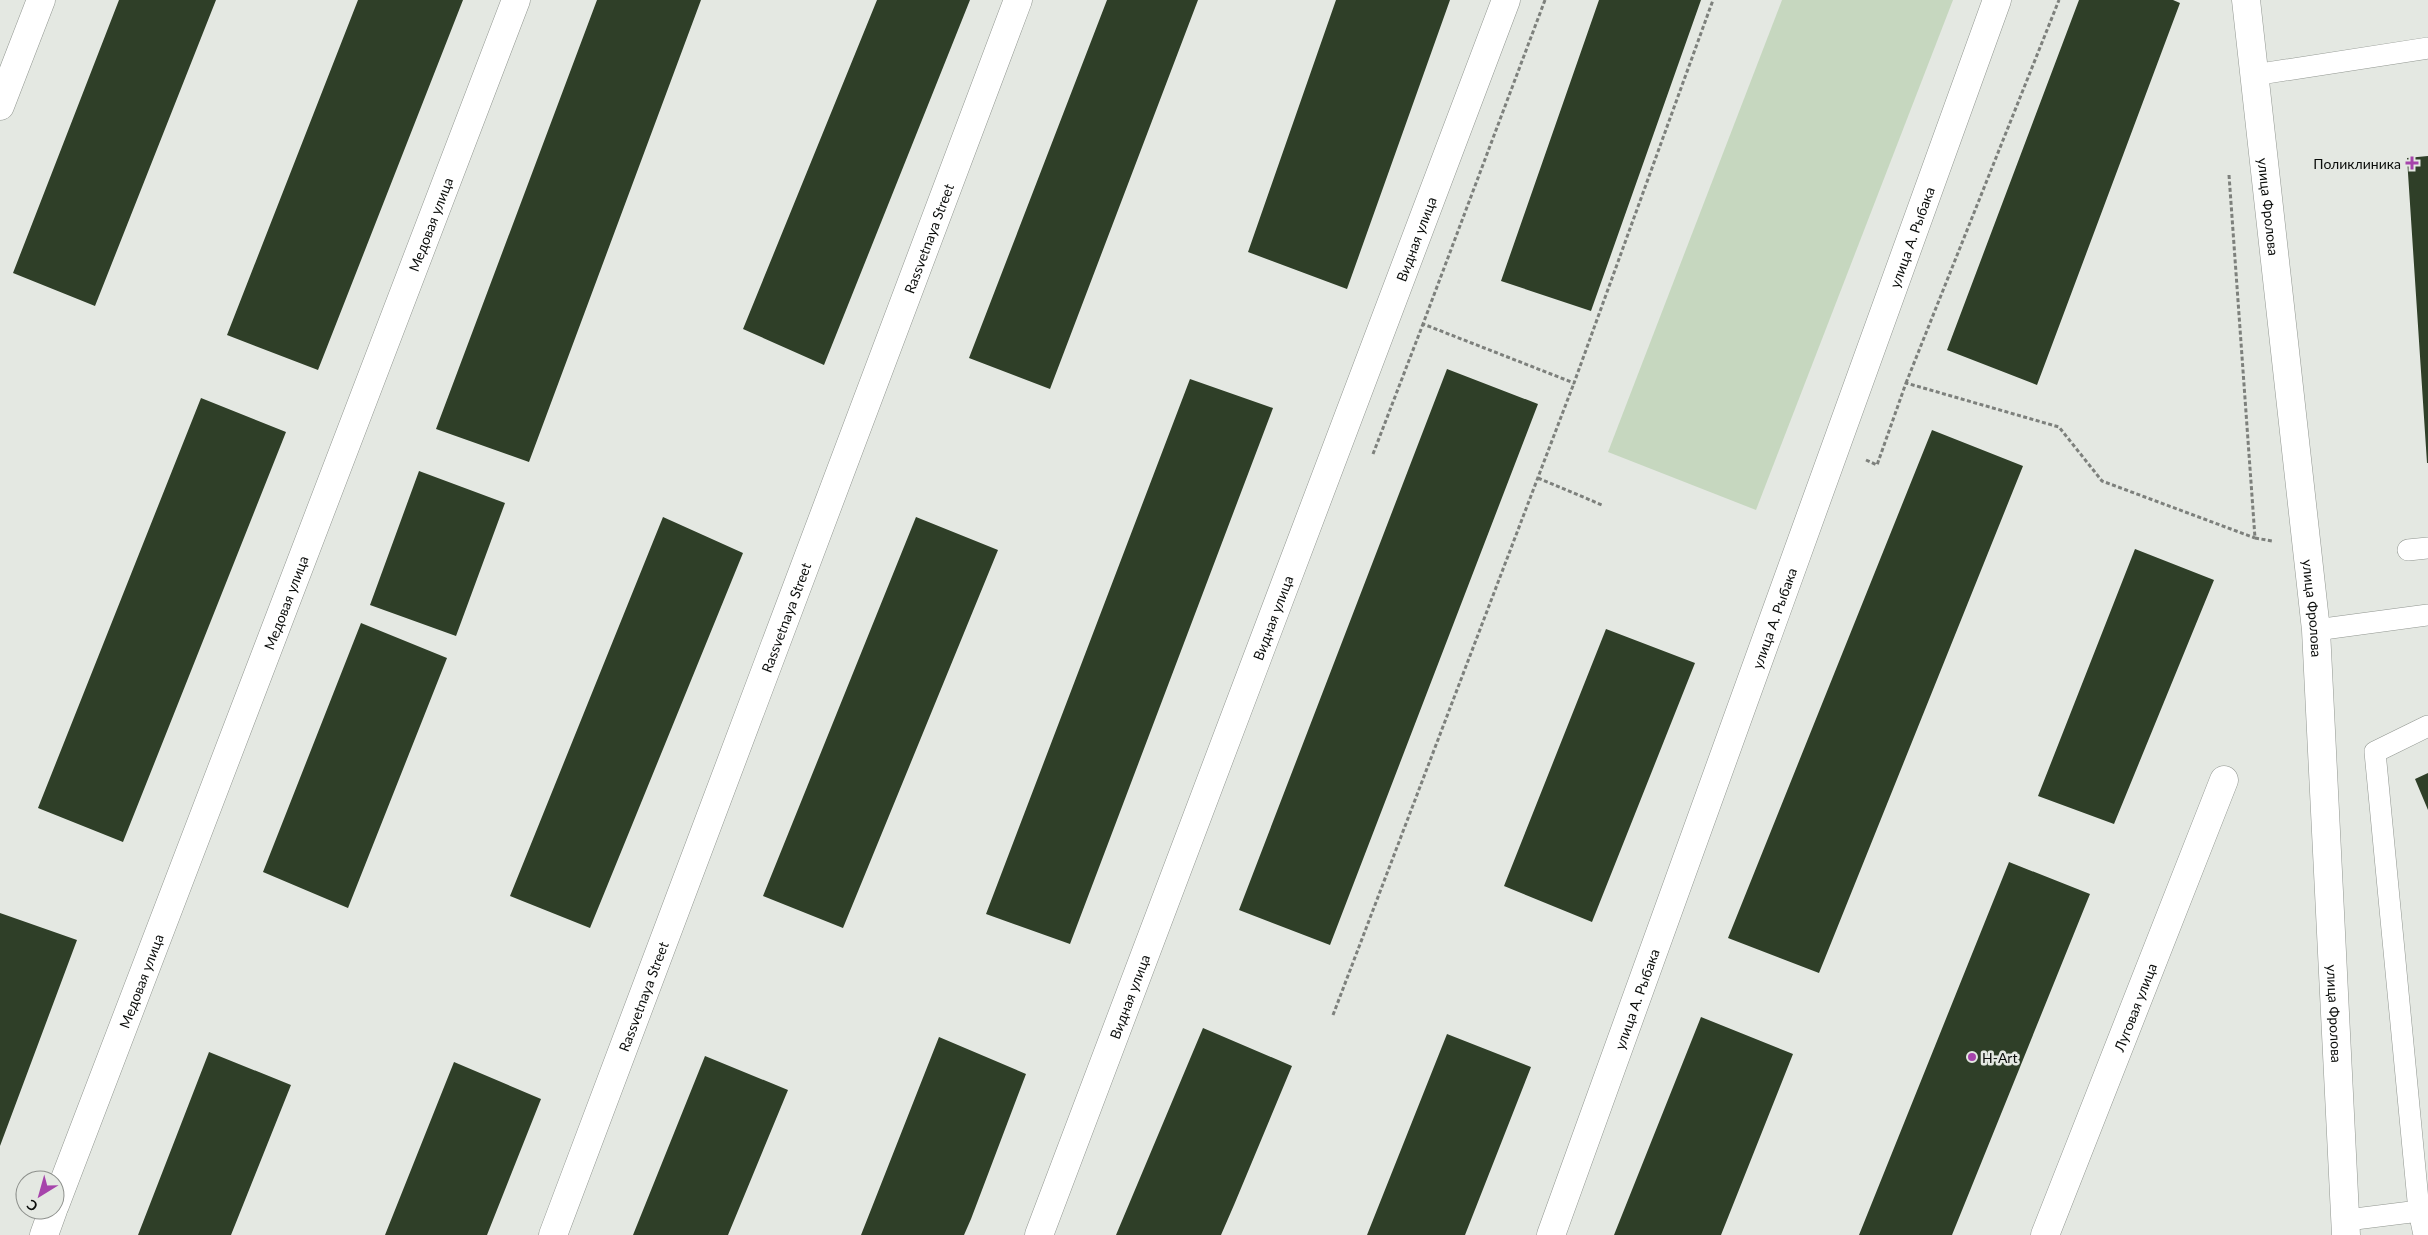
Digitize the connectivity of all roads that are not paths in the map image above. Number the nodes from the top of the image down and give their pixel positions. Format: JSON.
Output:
{"nodes":[{"id":1,"x":41,"y":0,"type":"edge"},
{"id":2,"x":516,"y":0,"type":"edge"},
{"id":3,"x":1018,"y":0,"type":"edge"},
{"id":4,"x":1506,"y":0,"type":"edge"},
{"id":5,"x":1996,"y":0,"type":"edge"},
{"id":6,"x":2246,"y":0,"type":"edge"},
{"id":7,"x":2428,"y":48,"type":"edge"},
{"id":8,"x":2254,"y":75,"type":"junction"},
{"id":9,"x":0,"y":106,"type":"edge"},
{"id":10,"x":2428,"y":615,"type":"edge"},
{"id":11,"x":2316,"y":630,"type":"junction"},
{"id":12,"x":2428,"y":726,"type":"edge"},
{"id":13,"x":2224,"y":780,"type":"dead end"},
{"id":14,"x":65,"y":1179,"type":"edge"},
{"id":15,"x":2419,"y":1211,"type":"junction"},
{"id":16,"x":49,"y":1220,"type":"edge"},
{"id":17,"x":2347,"y":1227,"type":"edge"},
{"id":18,"x":44,"y":1235,"type":"edge"},
{"id":19,"x":553,"y":1235,"type":"edge"},
{"id":20,"x":1039,"y":1235,"type":"edge"},
{"id":21,"x":1551,"y":1235,"type":"edge"},
{"id":22,"x":2045,"y":1235,"type":"edge"},
{"id":23,"x":2424,"y":1235,"type":"edge"}],
"edges":[{"from":1,"to":9,"type":"street"},
{"from":2,"to":14,"type":"street","name":"Медовая улица"},
{"from":3,"to":19,"type":"street","name":"Rassvetnaya Street"},
{"from":4,"to":20,"type":"street","name":"Видная улица"},
{"from":5,"to":21,"type":"street","name":"улица А. Рыбака"},
{"from":6,"to":8,"type":"street","name":"улица Фролова"},
{"from":7,"to":8,"type":"lane"},
{"from":8,"to":11,"type":"street","name":"улица Фролова"},
{"from":10,"to":11,"type":"lane"},
{"from":11,"to":17,"type":"street","name":"улица Фролова"},
{"from":12,"to":15,"type":"lane"},
{"from":13,"to":22,"type":"street","name":"Луговая улица"},
{"from":15,"to":17,"type":"lane"},
{"from":15,"to":23,"type":"lane"},
{"from":16,"to":18,"type":"street"}]}
